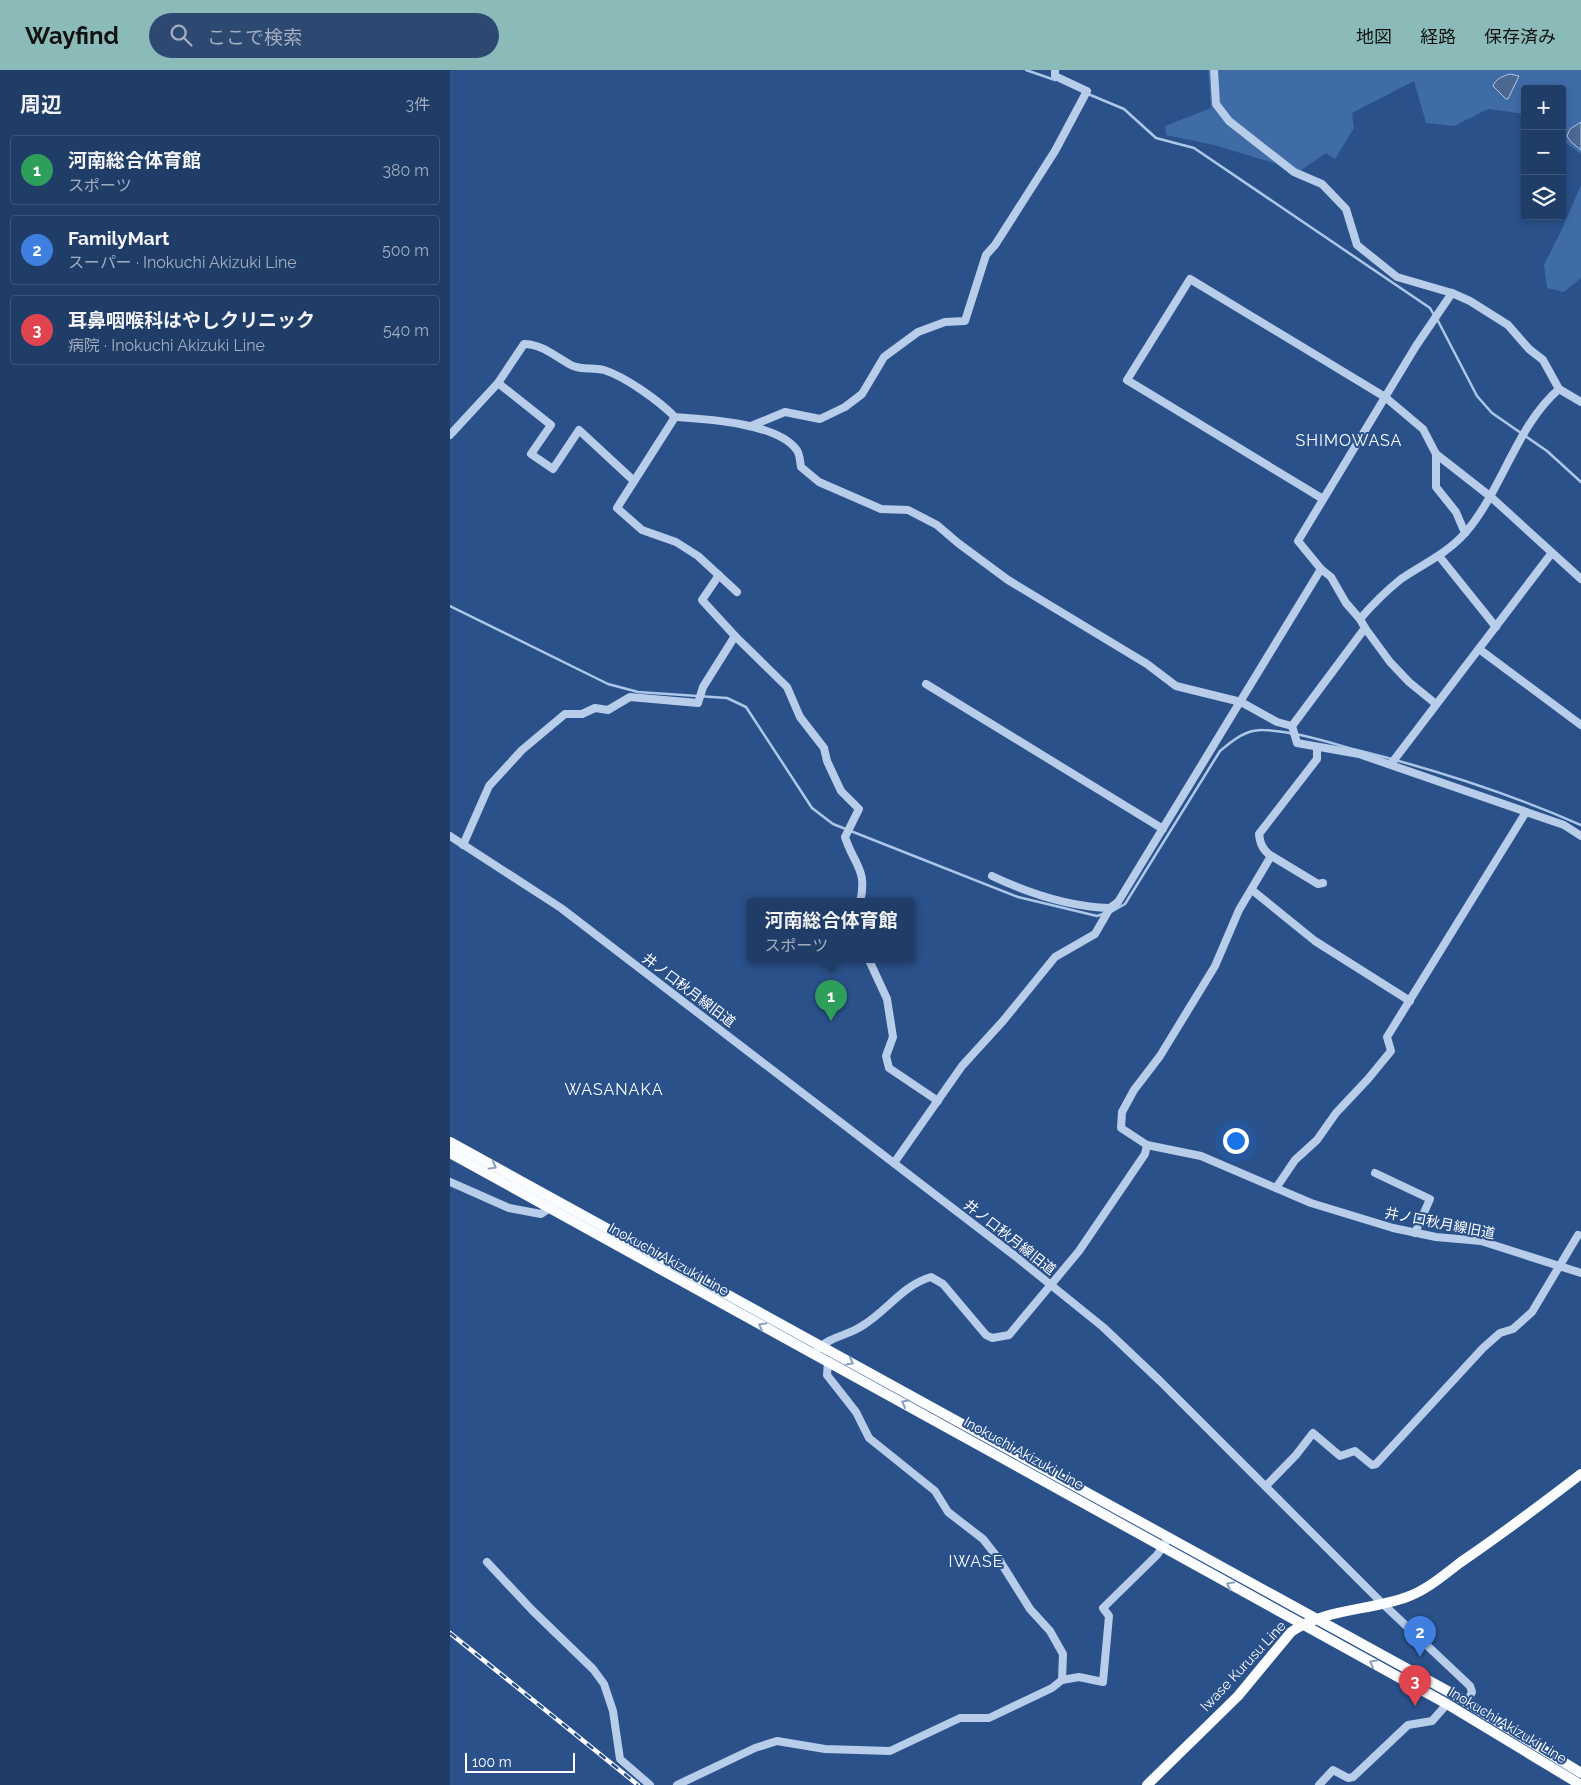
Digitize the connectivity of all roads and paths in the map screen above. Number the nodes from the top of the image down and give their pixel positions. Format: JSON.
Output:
{"nodes":[{"id":1,"x":1056,"y":70,"type":"edge"},
{"id":2,"x":1214,"y":70,"type":"edge"},
{"id":3,"x":1452,"y":293,"type":"junction"},
{"id":4,"x":498,"y":383,"type":"junction"},
{"id":5,"x":1559,"y":389,"type":"junction"},
{"id":6,"x":1385,"y":397,"type":"junction"},
{"id":7,"x":1581,"y":402,"type":"edge"},
{"id":8,"x":675,"y":417,"type":"junction"},
{"id":9,"x":751,"y":426,"type":"junction"},
{"id":10,"x":450,"y":435,"type":"edge"},
{"id":11,"x":1436,"y":454,"type":"junction"},
{"id":12,"x":634,"y":481,"type":"junction"},
{"id":13,"x":1491,"y":498,"type":"junction"},
{"id":14,"x":1323,"y":500,"type":"junction"},
{"id":15,"x":1465,"y":533,"type":"junction"},
{"id":16,"x":1551,"y":554,"type":"junction"},
{"id":17,"x":1439,"y":556,"type":"junction"},
{"id":18,"x":1321,"y":569,"type":"junction"},
{"id":19,"x":719,"y":574,"type":"junction"},
{"id":20,"x":1581,"y":579,"type":"edge"},
{"id":21,"x":737,"y":592,"type":"dead end"},
{"id":22,"x":1360,"y":619,"type":"junction"},
{"id":23,"x":1496,"y":627,"type":"junction"},
{"id":24,"x":1364,"y":628,"type":"junction"},
{"id":25,"x":735,"y":636,"type":"junction"},
{"id":26,"x":1479,"y":649,"type":"junction"},
{"id":27,"x":926,"y":684,"type":"dead end"},
{"id":28,"x":1241,"y":702,"type":"junction"},
{"id":29,"x":1436,"y":704,"type":"junction"},
{"id":30,"x":1581,"y":725,"type":"edge"},
{"id":31,"x":1292,"y":728,"type":"junction"},
{"id":32,"x":1317,"y":747,"type":"junction"},
{"id":33,"x":1391,"y":764,"type":"junction"},
{"id":34,"x":1526,"y":812,"type":"junction"},
{"id":35,"x":1163,"y":829,"type":"junction"},
{"id":36,"x":450,"y":836,"type":"edge"},
{"id":37,"x":1581,"y":836,"type":"edge"},
{"id":38,"x":463,"y":845,"type":"junction"},
{"id":39,"x":1270,"y":854,"type":"junction"},
{"id":40,"x":992,"y":876,"type":"dead end"},
{"id":41,"x":1323,"y":884,"type":"dead end"},
{"id":42,"x":1252,"y":890,"type":"junction"},
{"id":43,"x":861,"y":898,"type":"edge"},
{"id":44,"x":1110,"y":908,"type":"junction"},
{"id":45,"x":870,"y":963,"type":"edge"},
{"id":46,"x":1410,"y":1001,"type":"junction"},
{"id":47,"x":938,"y":1101,"type":"junction"},
{"id":48,"x":450,"y":1142,"type":"edge"},
{"id":49,"x":1147,"y":1145,"type":"junction"},
{"id":50,"x":450,"y":1153,"type":"edge"},
{"id":51,"x":894,"y":1163,"type":"junction"},
{"id":52,"x":1375,"y":1173,"type":"dead end"},
{"id":53,"x":450,"y":1182,"type":"edge"},
{"id":54,"x":1276,"y":1188,"type":"junction"},
{"id":55,"x":553,"y":1205,"type":"junction"},
{"id":56,"x":1415,"y":1233,"type":"junction"},
{"id":57,"x":1578,"y":1235,"type":"dead end"},
{"id":58,"x":1561,"y":1265,"type":"junction"},
{"id":59,"x":1581,"y":1273,"type":"edge"},
{"id":60,"x":1052,"y":1286,"type":"junction"},
{"id":61,"x":821,"y":1345,"type":"junction"},
{"id":62,"x":813,"y":1354,"type":"junction"},
{"id":63,"x":828,"y":1361,"type":"junction"},
{"id":64,"x":1581,"y":1474,"type":"edge"},
{"id":65,"x":1266,"y":1486,"type":"junction"},
{"id":66,"x":1166,"y":1542,"type":"junction"},
{"id":67,"x":487,"y":1562,"type":"dead end"},
{"id":68,"x":1382,"y":1603,"type":"junction"},
{"id":69,"x":1315,"y":1619,"type":"junction"},
{"id":70,"x":1302,"y":1624,"type":"junction"},
{"id":71,"x":1062,"y":1680,"type":"junction"},
{"id":72,"x":1467,"y":1702,"type":"junction"},
{"id":73,"x":1447,"y":1704,"type":"junction"},
{"id":74,"x":1576,"y":1775,"type":"edge"},
{"id":75,"x":650,"y":1785,"type":"edge"},
{"id":76,"x":677,"y":1785,"type":"edge"},
{"id":77,"x":1147,"y":1785,"type":"edge"},
{"id":78,"x":1319,"y":1785,"type":"edge"},
{"id":79,"x":1581,"y":1785,"type":"edge"}],
"edges":[{"from":1,"to":9,"type":"street"},
{"from":2,"to":3,"type":"street"},
{"from":3,"to":5,"type":"street"},
{"from":3,"to":6,"type":"street"},
{"from":4,"to":8,"type":"street"},
{"from":4,"to":10,"type":"street"},
{"from":4,"to":12,"type":"street"},
{"from":5,"to":7,"type":"street"},
{"from":5,"to":13,"type":"street"},
{"from":6,"to":11,"type":"street"},
{"from":6,"to":14,"type":"street"},
{"from":6,"to":14,"type":"street"},
{"from":8,"to":9,"type":"street"},
{"from":8,"to":12,"type":"street"},
{"from":9,"to":28,"type":"street"},
{"from":11,"to":13,"type":"street"},
{"from":11,"to":15,"type":"street"},
{"from":12,"to":19,"type":"street"},
{"from":13,"to":15,"type":"street"},
{"from":13,"to":16,"type":"street"},
{"from":14,"to":18,"type":"street"},
{"from":15,"to":17,"type":"street"},
{"from":16,"to":20,"type":"street"},
{"from":16,"to":23,"type":"street"},
{"from":17,"to":22,"type":"street"},
{"from":17,"to":23,"type":"street"},
{"from":18,"to":22,"type":"street"},
{"from":18,"to":28,"type":"street"},
{"from":19,"to":21,"type":"street"},
{"from":19,"to":25,"type":"street"},
{"from":22,"to":24,"type":"street"},
{"from":23,"to":26,"type":"street"},
{"from":24,"to":29,"type":"street"},
{"from":24,"to":31,"type":"street"},
{"from":25,"to":38,"type":"street"},
{"from":25,"to":43,"type":"street"},
{"from":26,"to":29,"type":"street"},
{"from":26,"to":30,"type":"street"},
{"from":27,"to":35,"type":"street"},
{"from":28,"to":31,"type":"street"},
{"from":28,"to":35,"type":"street"},
{"from":29,"to":33,"type":"street"},
{"from":31,"to":32,"type":"street"},
{"from":32,"to":33,"type":"street"},
{"from":32,"to":39,"type":"street"},
{"from":33,"to":34,"type":"street"},
{"from":34,"to":37,"type":"street"},
{"from":34,"to":46,"type":"street"},
{"from":35,"to":44,"type":"street"},
{"from":36,"to":38,"type":"street","name":"井ノ口秋月線旧道"},
{"from":38,"to":51,"type":"street","name":"井ノ口秋月線旧道"},
{"from":39,"to":41,"type":"street"},
{"from":39,"to":42,"type":"street"},
{"from":40,"to":44,"type":"street"},
{"from":42,"to":46,"type":"street"},
{"from":42,"to":49,"type":"street"},
{"from":44,"to":47,"type":"street"},
{"from":45,"to":47,"type":"street"},
{"from":46,"to":54,"type":"street"},
{"from":47,"to":51,"type":"street"},
{"from":48,"to":55,"type":"main road","name":"Inokuchi Akizuki Line","one_way":true},
{"from":49,"to":54,"type":"street","name":"井ノ口秋月線旧道"},
{"from":49,"to":60,"type":"street","name":"井ノ口秋月線旧道"},
{"from":50,"to":55,"type":"main road","name":"Inokuchi Akizuki Line"},
{"from":51,"to":60,"type":"street","name":"井ノ口秋月線旧道"},
{"from":52,"to":56,"type":"street"},
{"from":53,"to":55,"type":"street"},
{"from":54,"to":56,"type":"street","name":"井ノ口秋月線旧道"},
{"from":55,"to":61,"type":"main road","name":"Inokuchi Akizuki Line"},
{"from":62,"to":55,"type":"main road","name":"Inokuchi Akizuki Line","one_way":true},
{"from":56,"to":58,"type":"street","name":"井ノ口秋月線旧道"},
{"from":57,"to":58,"type":"street"},
{"from":58,"to":59,"type":"street","name":"井ノ口秋月線旧道"},
{"from":58,"to":65,"type":"street"},
{"from":60,"to":61,"type":"street"},
{"from":60,"to":65,"type":"street"},
{"from":61,"to":62,"type":"street"},
{"from":61,"to":66,"type":"main road","name":"Inokuchi Akizuki Line","one_way":true},
{"from":62,"to":63,"type":"main road","name":"Inokuchi Akizuki Line"},
{"from":66,"to":63,"type":"main road","name":"Inokuchi Akizuki Line","one_way":true},
{"from":63,"to":71,"type":"street"},
{"from":64,"to":68,"type":"main road","name":"Iwase Kurusu Line"},
{"from":65,"to":68,"type":"street"},
{"from":66,"to":69,"type":"main road","name":"Inokuchi Akizuki Line"},
{"from":70,"to":66,"type":"main road","name":"Inokuchi Akizuki Line","one_way":true},
{"from":66,"to":71,"type":"street"},
{"from":67,"to":75,"type":"street"},
{"from":68,"to":69,"type":"main road","name":"Iwase Kurusu Line"},
{"from":68,"to":72,"type":"street"},
{"from":69,"to":70,"type":"main road","name":"Iwase Kurusu Line"},
{"from":69,"to":72,"type":"main road","name":"Inokuchi Akizuki Line"},
{"from":73,"to":70,"type":"main road","name":"Inokuchi Akizuki Line","one_way":true},
{"from":70,"to":77,"type":"main road","name":"Iwase Kurusu Line"},
{"from":71,"to":76,"type":"street"},
{"from":72,"to":74,"type":"main road","name":"Inokuchi Akizuki Line"},
{"from":73,"to":74,"type":"main road","name":"Inokuchi Akizuki Line"},
{"from":73,"to":78,"type":"street"},
{"from":74,"to":79,"type":"main road","name":"Inokuchi Akizuki Line"}]}
